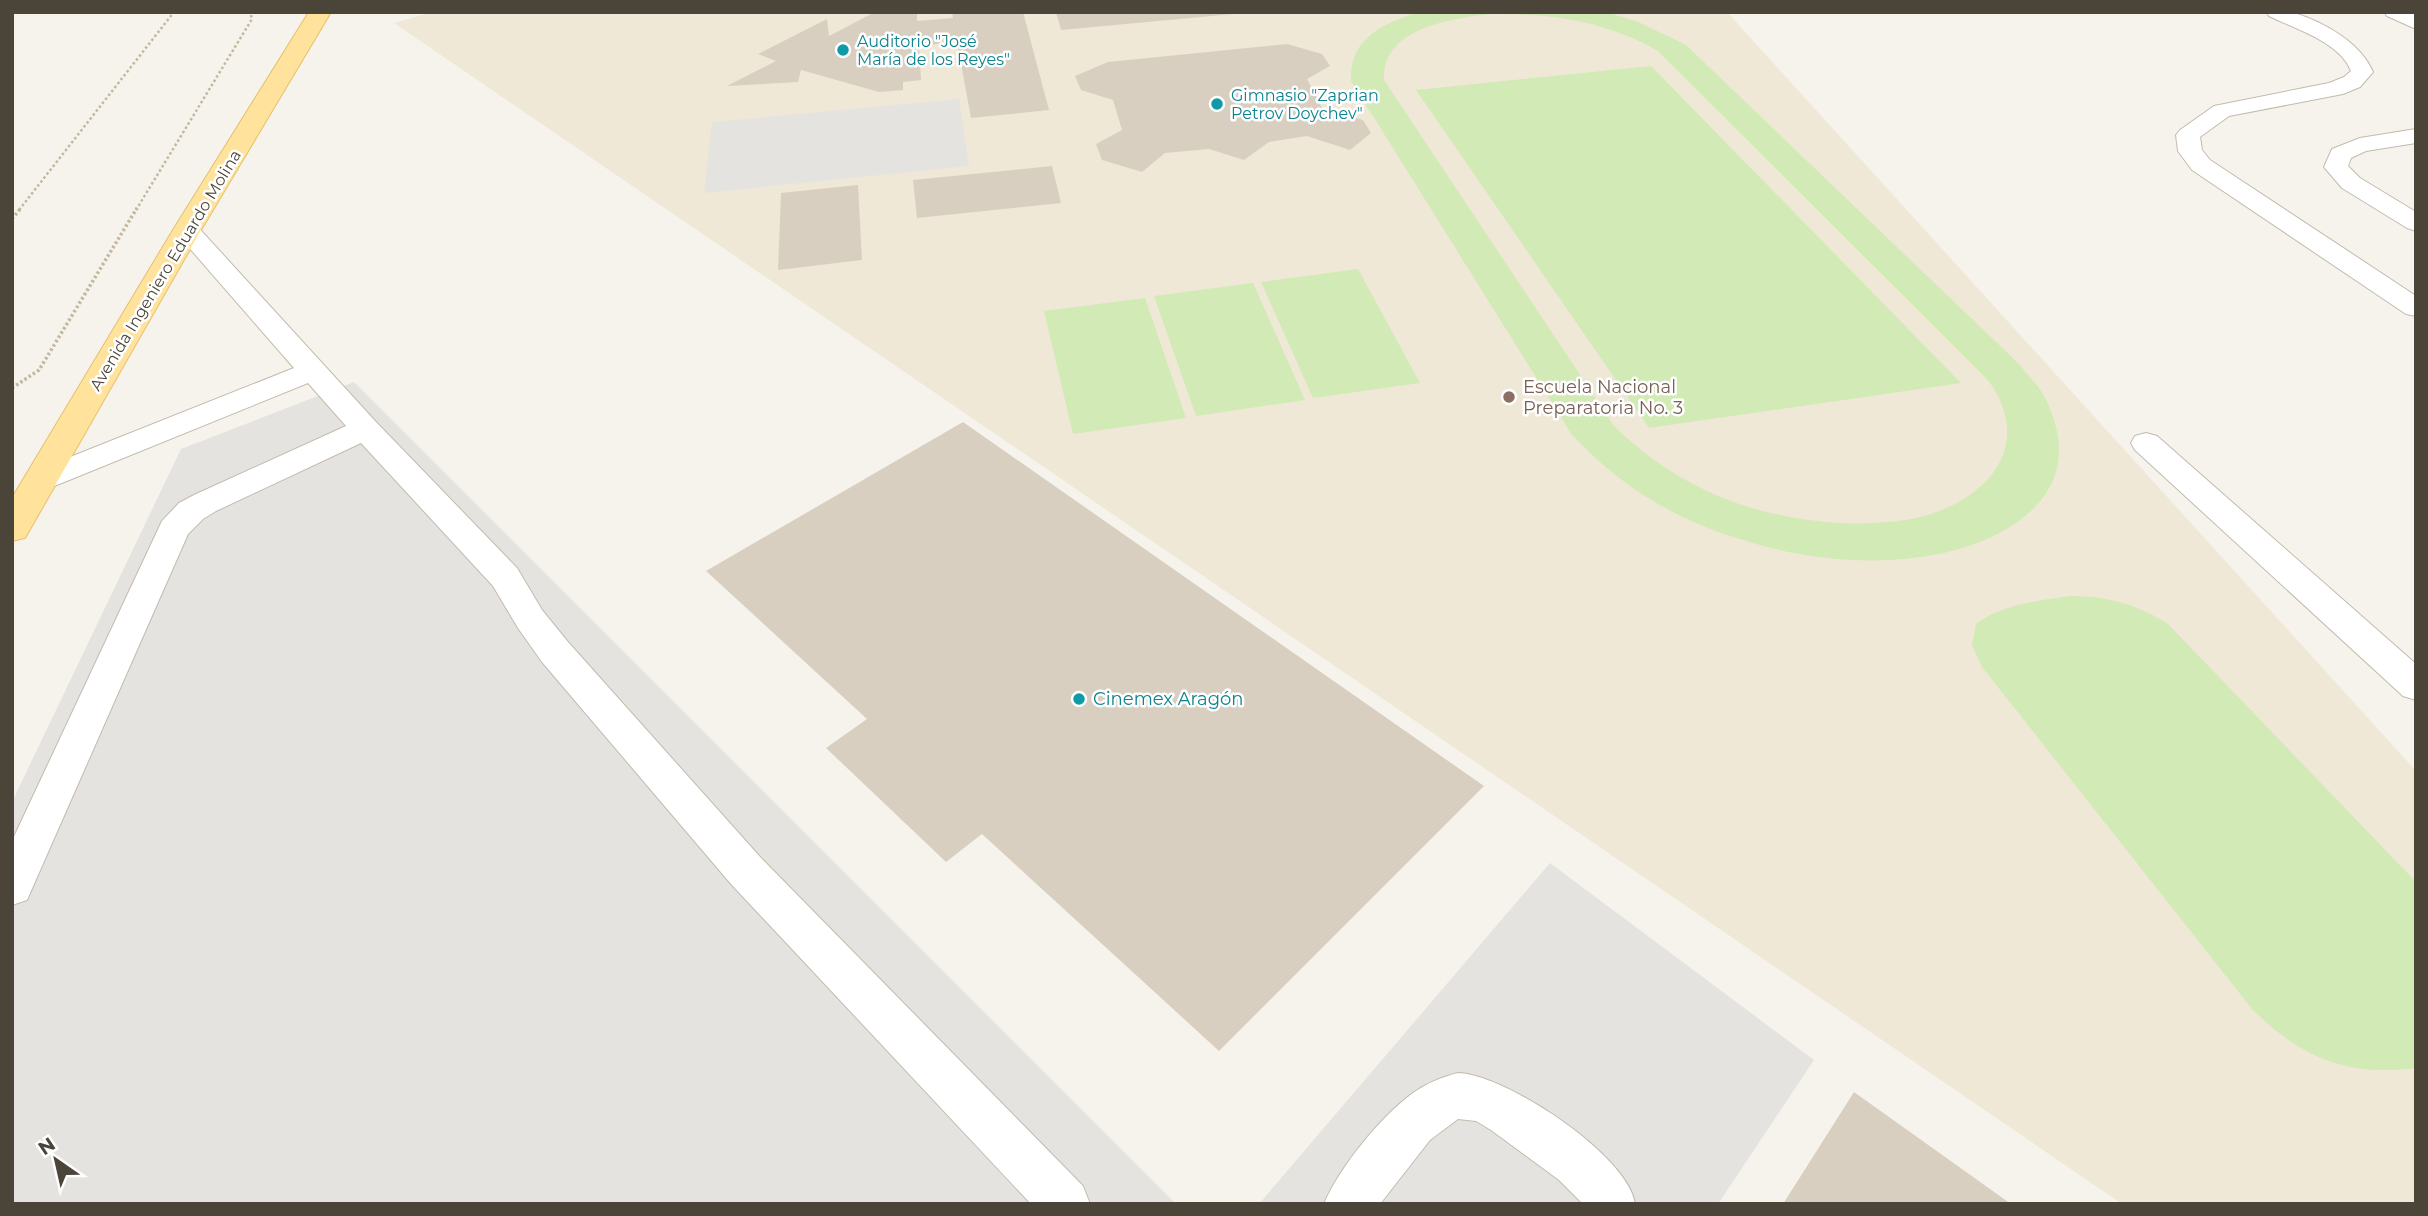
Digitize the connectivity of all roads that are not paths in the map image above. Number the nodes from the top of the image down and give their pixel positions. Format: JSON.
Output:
{"nodes":[{"id":1,"x":320,"y":12,"type":"edge"},
{"id":2,"x":2276,"y":12,"type":"edge"},
{"id":3,"x":2394,"y":12,"type":"edge"},
{"id":4,"x":2416,"y":23,"type":"edge"},
{"id":5,"x":2416,"y":136,"type":"edge"},
{"id":6,"x":2416,"y":223,"type":"edge"},
{"id":7,"x":187,"y":230,"type":"junction"},
{"id":8,"x":2416,"y":308,"type":"edge"},
{"id":9,"x":313,"y":371,"type":"junction"},
{"id":10,"x":365,"y":429,"type":"junction"},
{"id":11,"x":2146,"y":443,"type":"dead end"},
{"id":12,"x":41,"y":480,"type":"junction"},
{"id":13,"x":12,"y":529,"type":"edge"},
{"id":14,"x":2416,"y":686,"type":"edge"},
{"id":15,"x":12,"y":887,"type":"edge"},
{"id":16,"x":1065,"y":1204,"type":"edge"},
{"id":17,"x":1349,"y":1204,"type":"edge"},
{"id":18,"x":1610,"y":1204,"type":"edge"}],
"edges":[{"from":1,"to":7,"type":"main road","name":"Avenida Ingeniero Eduardo Molina"},
{"from":2,"to":8,"type":"lane"},
{"from":3,"to":4,"type":"lane"},
{"from":5,"to":6,"type":"lane"},
{"from":7,"to":9,"type":"lane"},
{"from":7,"to":12,"type":"main road","name":"Avenida Ingeniero Eduardo Molina"},
{"from":9,"to":10,"type":"lane"},
{"from":9,"to":12,"type":"lane"},
{"from":10,"to":15,"type":"lane"},
{"from":10,"to":16,"type":"lane"},
{"from":11,"to":14,"type":"lane"},
{"from":12,"to":13,"type":"main road","name":"Avenida Ingeniero Eduardo Molina"},
{"from":17,"to":18,"type":"lane"}]}
